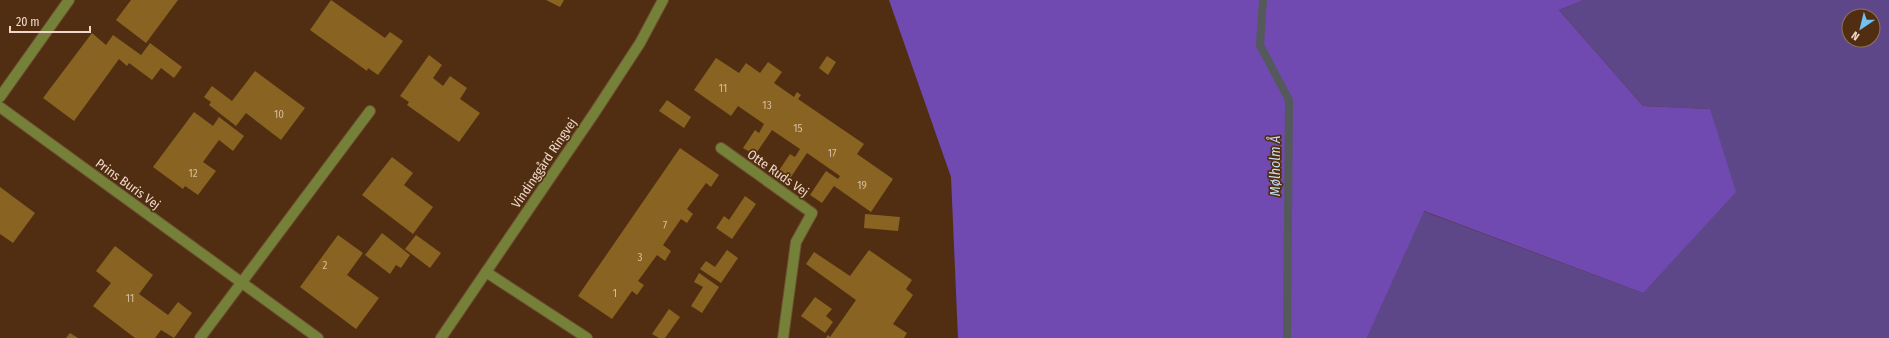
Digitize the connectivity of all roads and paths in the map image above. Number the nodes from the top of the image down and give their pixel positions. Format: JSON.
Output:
{"nodes":[{"id":1,"x":69,"y":0,"type":"edge"},
{"id":2,"x":663,"y":0,"type":"edge"},
{"id":3,"x":0,"y":97,"type":"edge"},
{"id":4,"x":0,"y":107,"type":"edge"},
{"id":5,"x":370,"y":111,"type":"dead end"},
{"id":6,"x":721,"y":148,"type":"dead end"},
{"id":7,"x":486,"y":272,"type":"junction"},
{"id":8,"x":241,"y":283,"type":"junction"},
{"id":9,"x":200,"y":338,"type":"edge"},
{"id":10,"x":318,"y":338,"type":"edge"},
{"id":11,"x":441,"y":338,"type":"edge"},
{"id":12,"x":587,"y":338,"type":"edge"},
{"id":13,"x":783,"y":338,"type":"edge"}],
"edges":[{"from":1,"to":3,"type":"street"},
{"from":2,"to":7,"type":"street","name":"Vindinggård Ringvej"},
{"from":4,"to":8,"type":"street","name":"Prins Buris Vej"},
{"from":5,"to":8,"type":"street"},
{"from":6,"to":13,"type":"street","name":"Otte Ruds Vej"},
{"from":7,"to":11,"type":"street","name":"Vindinggård Ringvej"},
{"from":7,"to":12,"type":"street"},
{"from":8,"to":9,"type":"street"},
{"from":8,"to":10,"type":"street","name":"Prins Buris Vej"}]}
